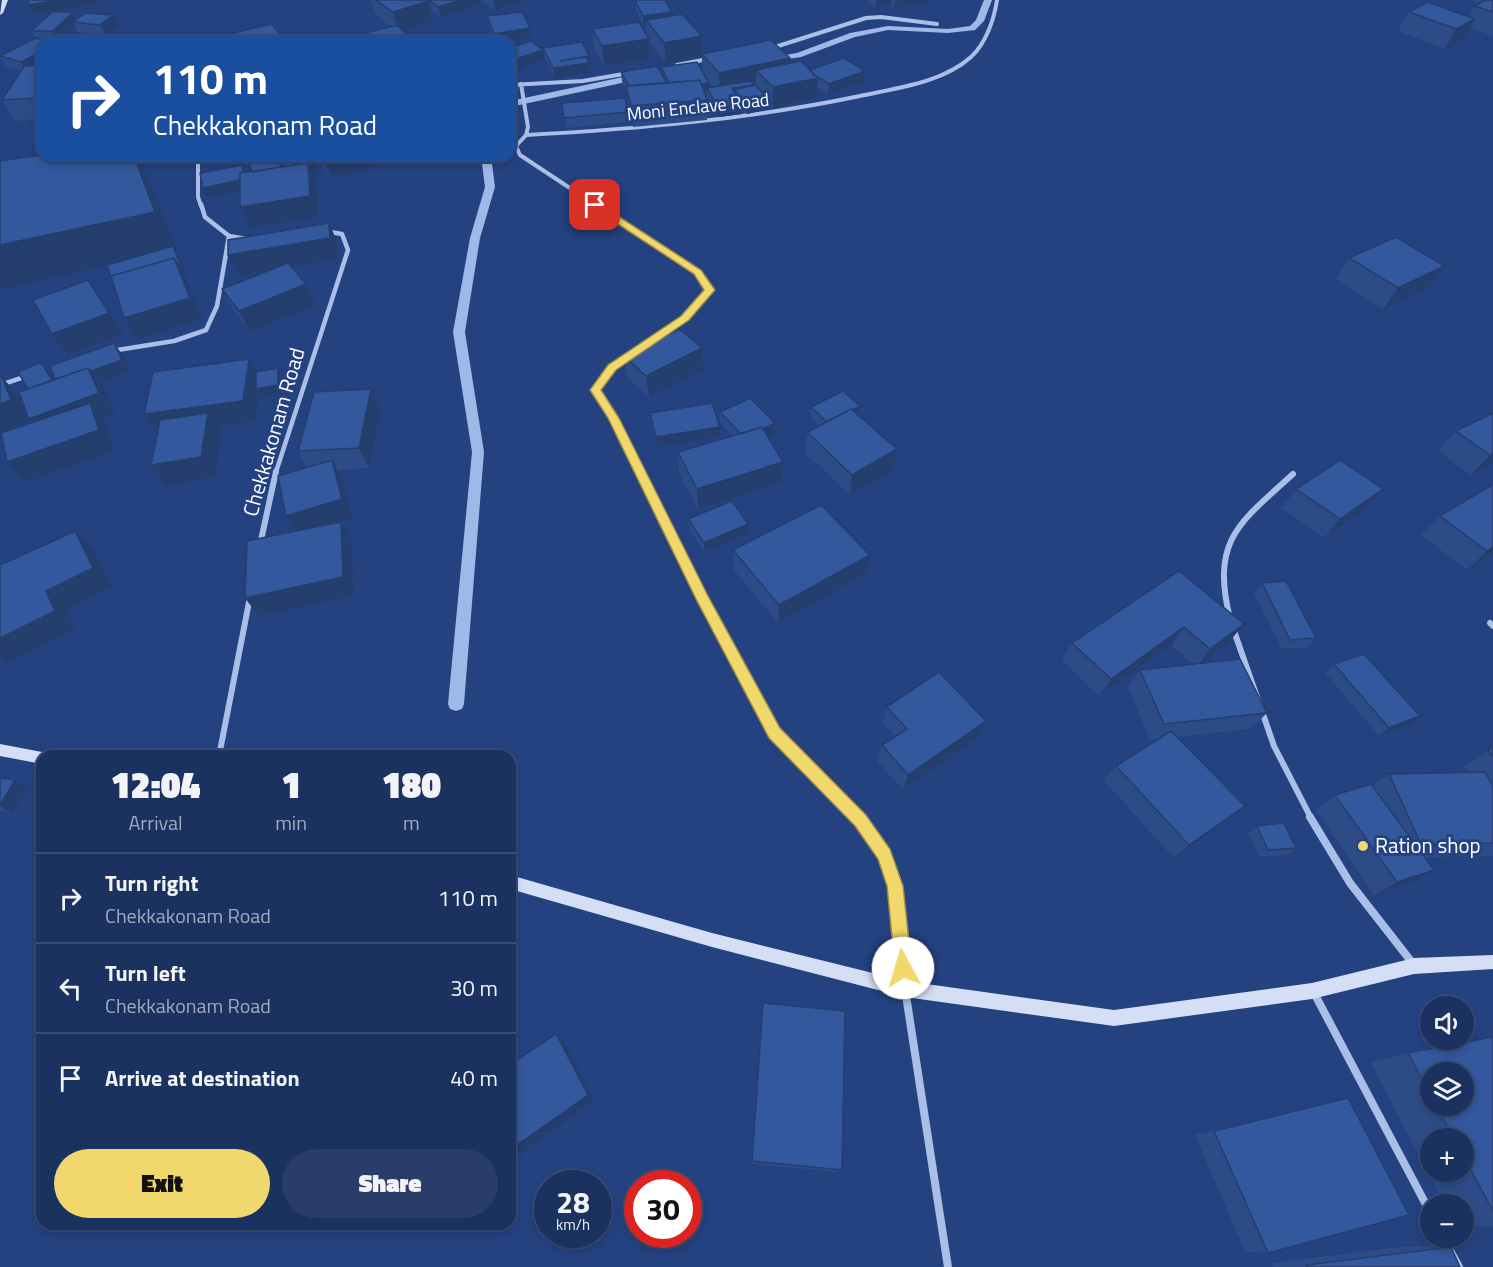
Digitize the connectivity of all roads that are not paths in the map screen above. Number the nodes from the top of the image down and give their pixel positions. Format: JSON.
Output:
{"nodes":[{"id":1,"x":5,"y":0,"type":"edge"},
{"id":2,"x":997,"y":0,"type":"edge"},
{"id":3,"x":0,"y":13,"type":"edge"},
{"id":4,"x":937,"y":24,"type":"dead end"},
{"id":5,"x":768,"y":49,"type":"edge"},
{"id":6,"x":711,"y":59,"type":"edge"},
{"id":7,"x":676,"y":65,"type":"edge"},
{"id":8,"x":630,"y":73,"type":"edge"},
{"id":9,"x":516,"y":84,"type":"edge"},
{"id":10,"x":522,"y":84,"type":"junction"},
{"id":11,"x":526,"y":135,"type":"junction"},
{"id":12,"x":198,"y":162,"type":"edge"},
{"id":13,"x":313,"y":234,"type":"edge"},
{"id":14,"x":229,"y":236,"type":"junction"},
{"id":15,"x":257,"y":240,"type":"edge"},
{"id":16,"x":105,"y":352,"type":"edge"},
{"id":17,"x":32,"y":374,"type":"edge"},
{"id":18,"x":0,"y":385,"type":"edge"},
{"id":19,"x":1293,"y":474,"type":"dead end"},
{"id":20,"x":259,"y":550,"type":"edge"},
{"id":21,"x":253,"y":584,"type":"edge"},
{"id":22,"x":0,"y":750,"type":"edge"},
{"id":23,"x":220,"y":750,"type":"edge"},
{"id":24,"x":36,"y":758,"type":"edge"},
{"id":25,"x":516,"y":884,"type":"edge"},
{"id":26,"x":1493,"y":962,"type":"edge"},
{"id":27,"x":1414,"y":966,"type":"junction"},
{"id":28,"x":905,"y":989,"type":"junction"},
{"id":29,"x":1312,"y":991,"type":"junction"},
{"id":30,"x":1420,"y":1194,"type":"edge"},
{"id":31,"x":1449,"y":1248,"type":"edge"},
{"id":32,"x":948,"y":1267,"type":"edge"},
{"id":33,"x":1459,"y":1267,"type":"edge"}],
"edges":[{"from":1,"to":3,"type":"main road"},
{"from":2,"to":11,"type":"street","name":"Moni Enclave Road"},
{"from":4,"to":5,"type":"street"},
{"from":6,"to":7,"type":"street"},
{"from":8,"to":10,"type":"street"},
{"from":9,"to":10,"type":"street"},
{"from":10,"to":11,"type":"street"},
{"from":11,"to":28,"type":"street"},
{"from":12,"to":14,"type":"street"},
{"from":13,"to":20,"type":"street","name":"Chekkakonam Road"},
{"from":14,"to":15,"type":"street"},
{"from":14,"to":16,"type":"street"},
{"from":17,"to":18,"type":"street"},
{"from":19,"to":27,"type":"street"},
{"from":21,"to":23,"type":"street"},
{"from":22,"to":24,"type":"main road"},
{"from":25,"to":28,"type":"main road"},
{"from":26,"to":27,"type":"main road"},
{"from":27,"to":29,"type":"main road"},
{"from":28,"to":29,"type":"main road"},
{"from":28,"to":32,"type":"street"},
{"from":29,"to":30,"type":"street"},
{"from":31,"to":33,"type":"street"}]}
